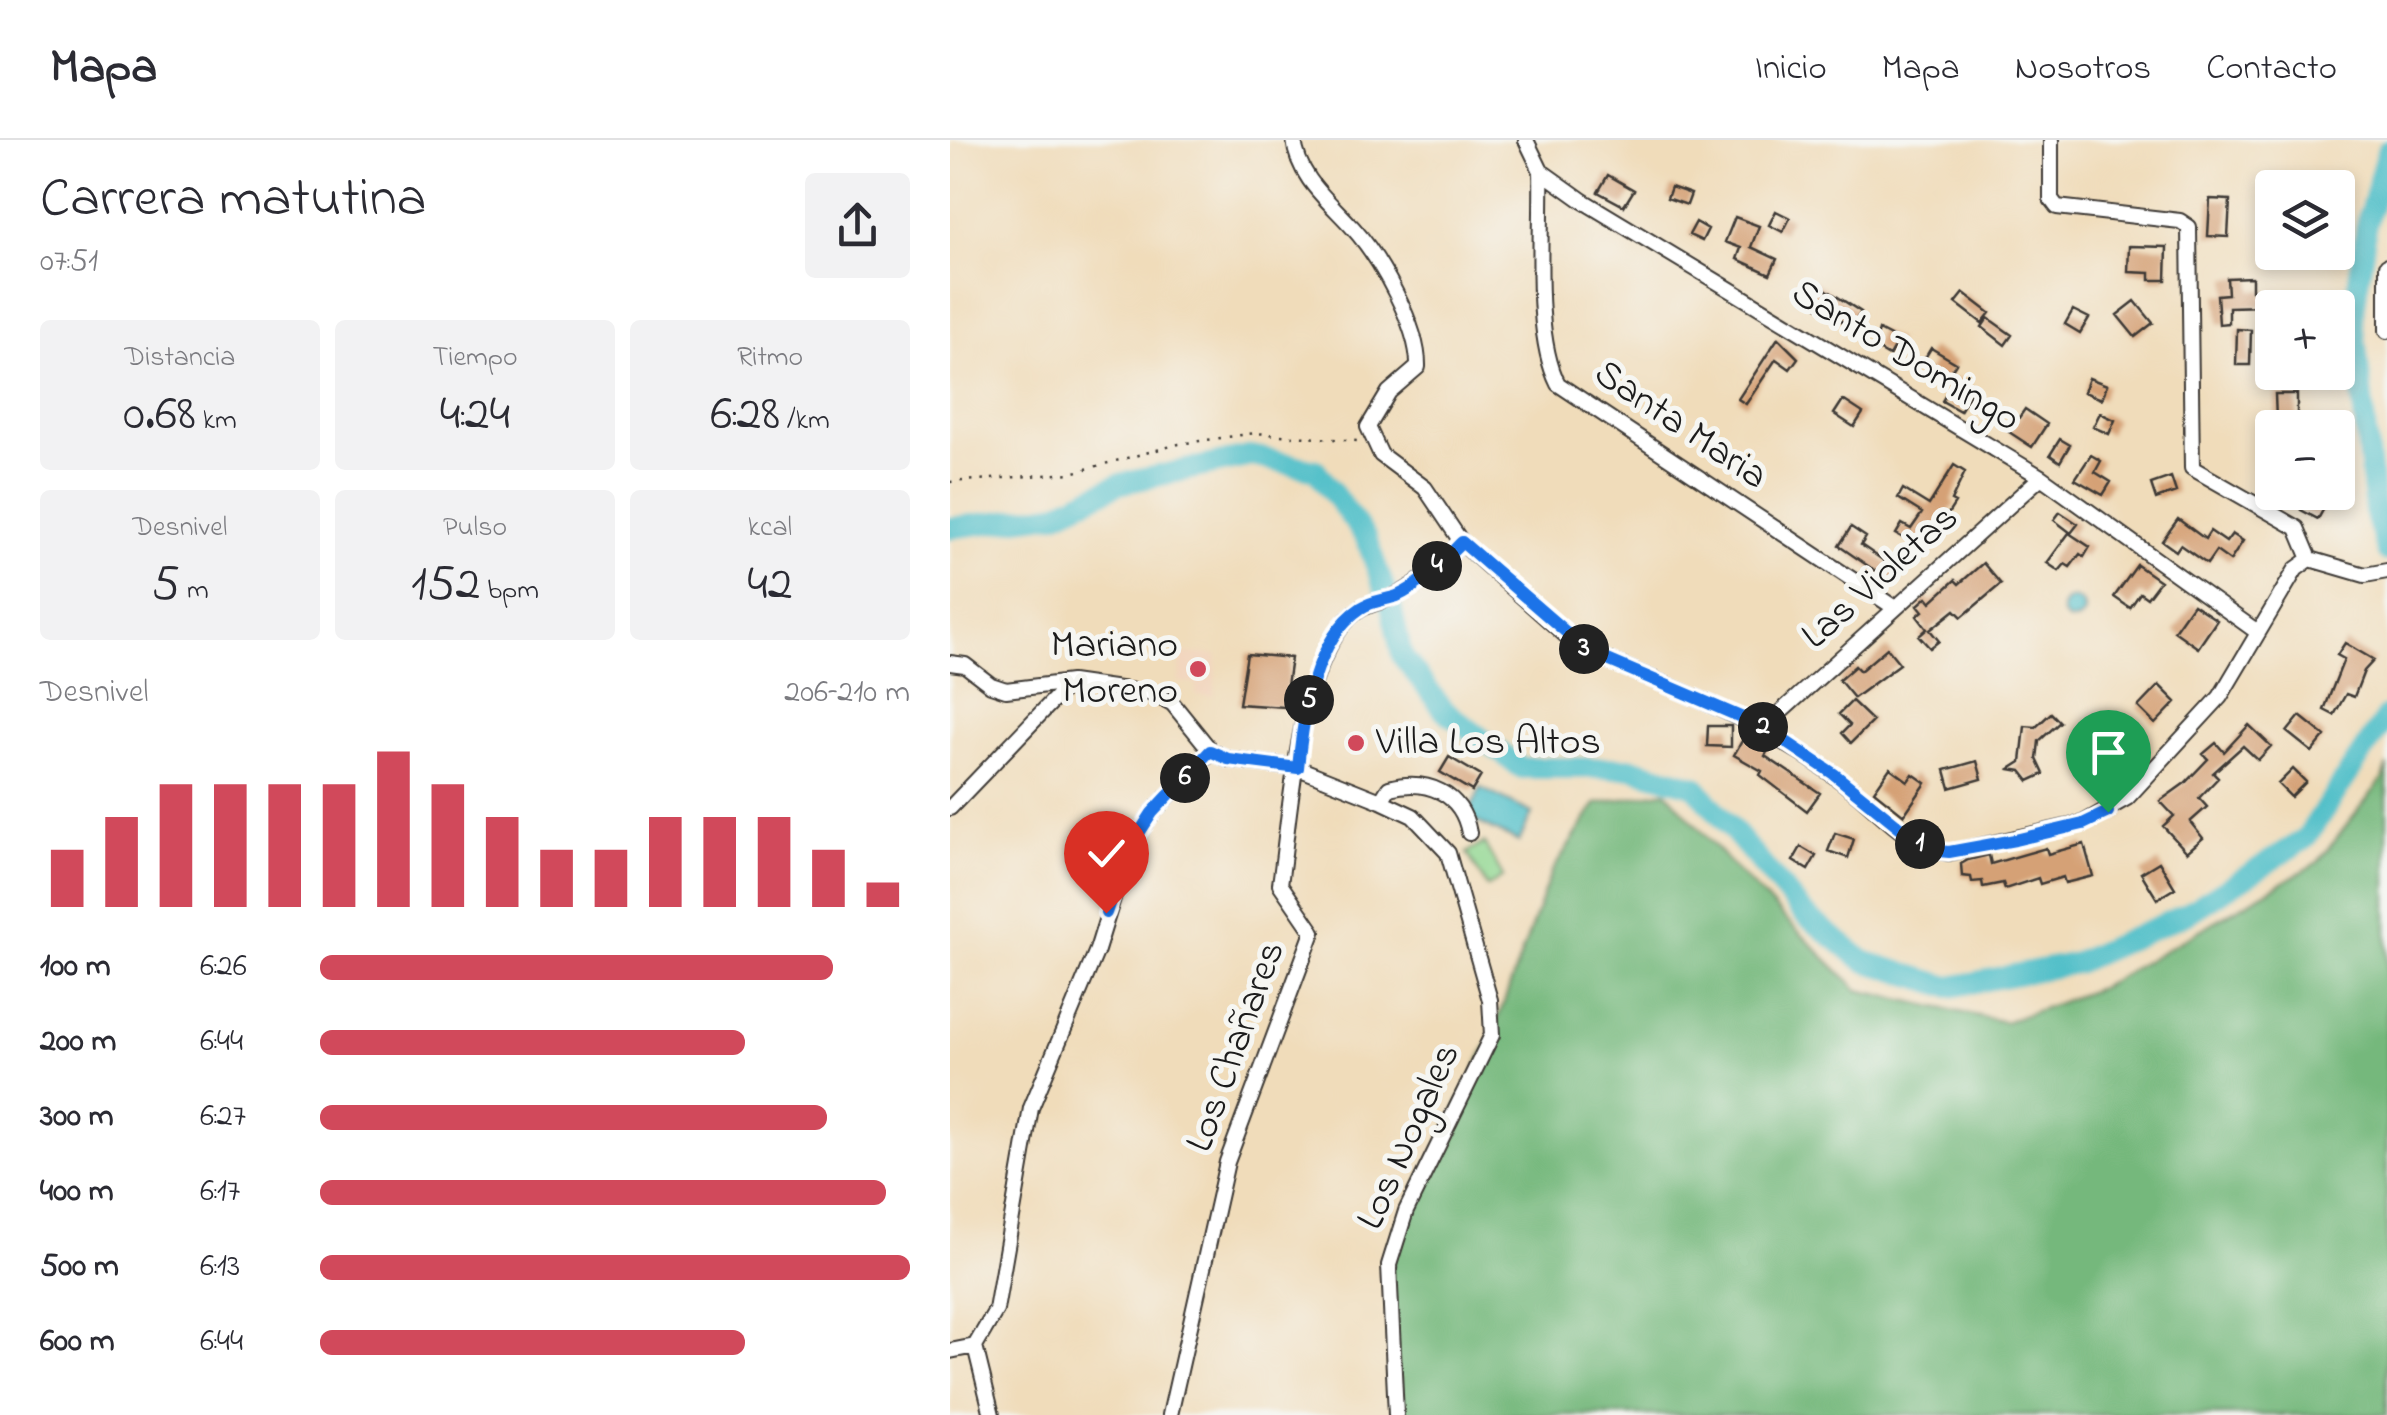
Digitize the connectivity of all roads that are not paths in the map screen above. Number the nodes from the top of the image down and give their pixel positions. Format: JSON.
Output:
{"nodes":[{"id":1,"x":1294,"y":140,"type":"edge"},
{"id":2,"x":1526,"y":140,"type":"edge"},
{"id":3,"x":2051,"y":140,"type":"edge"},
{"id":4,"x":1541,"y":171,"type":"junction"},
{"id":5,"x":2387,"y":266,"type":"edge"},
{"id":6,"x":2387,"y":331,"type":"edge"},
{"id":7,"x":2041,"y":477,"type":"junction"},
{"id":8,"x":1462,"y":542,"type":"junction"},
{"id":9,"x":2310,"y":559,"type":"junction"},
{"id":10,"x":2385,"y":572,"type":"edge"},
{"id":11,"x":1895,"y":608,"type":"junction"},
{"id":12,"x":2256,"y":630,"type":"junction"},
{"id":13,"x":950,"y":662,"type":"edge"},
{"id":14,"x":1071,"y":682,"type":"junction"},
{"id":15,"x":1764,"y":727,"type":"junction"},
{"id":16,"x":1210,"y":751,"type":"junction"},
{"id":17,"x":1298,"y":768,"type":"junction"},
{"id":18,"x":1381,"y":800,"type":"junction"},
{"id":19,"x":950,"y":808,"type":"edge"},
{"id":20,"x":1469,"y":833,"type":"dead end"},
{"id":21,"x":975,"y":1346,"type":"junction"},
{"id":22,"x":950,"y":1351,"type":"edge"},
{"id":23,"x":992,"y":1415,"type":"edge"},
{"id":24,"x":1169,"y":1415,"type":"edge"},
{"id":25,"x":1396,"y":1415,"type":"edge"}],
"edges":[{"from":1,"to":8,"type":"street"},
{"from":2,"to":4,"type":"street","name":"Santo Domingo"},
{"from":3,"to":9,"type":"street"},
{"from":4,"to":7,"type":"street","name":"Santo Domingo"},
{"from":4,"to":11,"type":"street","name":"Santa Maria"},
{"from":5,"to":6,"type":"street"},
{"from":7,"to":11,"type":"street","name":"Las Violetas"},
{"from":7,"to":12,"type":"street","name":"Santo Domingo"},
{"from":8,"to":15,"type":"street"},
{"from":8,"to":17,"type":"street","name":"Los Chañares"},
{"from":9,"to":10,"type":"street"},
{"from":9,"to":12,"type":"street"},
{"from":11,"to":15,"type":"street","name":"Las Violetas"},
{"from":12,"to":15,"type":"street"},
{"from":13,"to":14,"type":"street"},
{"from":14,"to":16,"type":"street"},
{"from":14,"to":19,"type":"street"},
{"from":16,"to":17,"type":"street","name":"Los Nogales"},
{"from":16,"to":21,"type":"street"},
{"from":17,"to":18,"type":"street","name":"Los Nogales"},
{"from":17,"to":24,"type":"street","name":"Los Chañares"},
{"from":18,"to":20,"type":"street"},
{"from":18,"to":25,"type":"street","name":"Los Nogales"},
{"from":21,"to":22,"type":"street"},
{"from":21,"to":23,"type":"street"}]}
